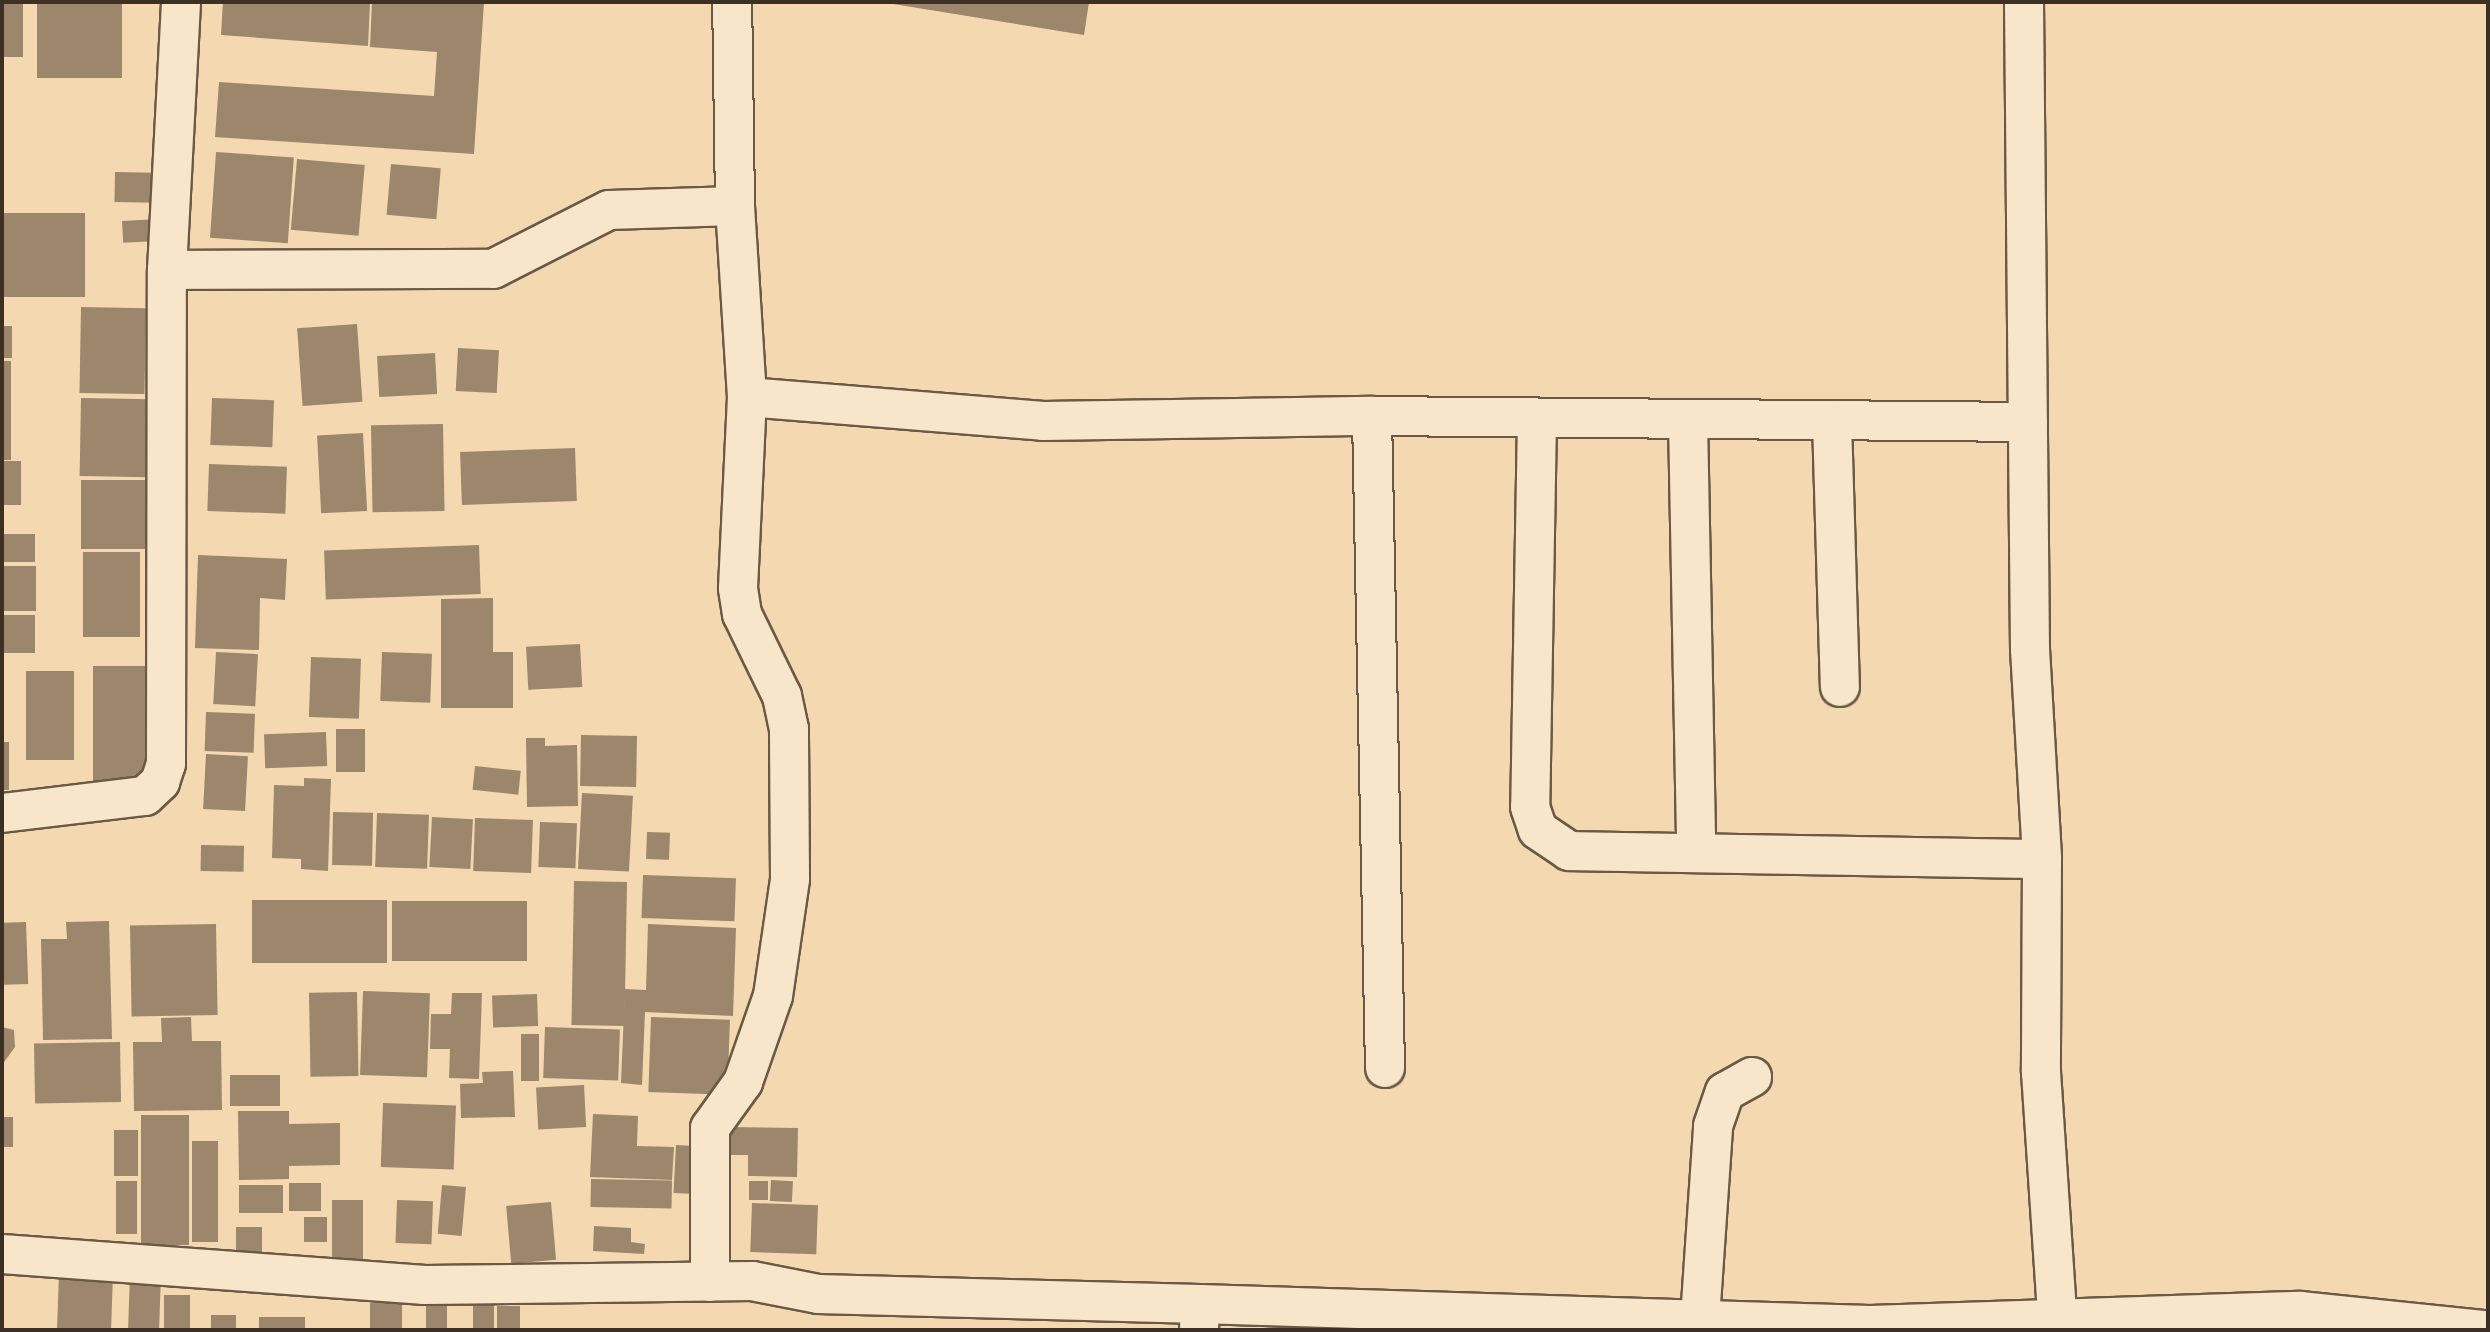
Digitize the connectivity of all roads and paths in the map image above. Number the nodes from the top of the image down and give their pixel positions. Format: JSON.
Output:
{"nodes":[{"id":1,"x":181,"y":2,"type":"edge"},
{"id":2,"x":732,"y":2,"type":"edge"},
{"id":3,"x":2024,"y":2,"type":"edge"},
{"id":4,"x":735,"y":205,"type":"junction"},
{"id":5,"x":167,"y":270,"type":"junction"},
{"id":6,"x":747,"y":397,"type":"junction"},
{"id":7,"x":1373,"y":416,"type":"junction"},
{"id":8,"x":1537,"y":418,"type":"junction"},
{"id":9,"x":1688,"y":420,"type":"junction"},
{"id":10,"x":1832,"y":421,"type":"junction"},
{"id":11,"x":2028,"y":422,"type":"junction"},
{"id":12,"x":1840,"y":687,"type":"dead end"},
{"id":13,"x":2,"y":813,"type":"edge"},
{"id":14,"x":1696,"y":853,"type":"junction"},
{"id":15,"x":2042,"y":859,"type":"junction"},
{"id":16,"x":1385,"y":1068,"type":"dead end"},
{"id":17,"x":1752,"y":1077,"type":"dead end"},
{"id":18,"x":2,"y":1254,"type":"edge"},
{"id":19,"x":710,"y":1282,"type":"junction"},
{"id":20,"x":1200,"y":1317,"type":"edge"},
{"id":21,"x":1700,"y":1319,"type":"junction"},
{"id":22,"x":1653,"y":1324,"type":"edge"},
{"id":23,"x":2057,"y":1325,"type":"edge"},
{"id":24,"x":2485,"y":1330,"type":"edge"}],
"edges":[{"from":1,"to":5,"type":"street"},
{"from":2,"to":4,"type":"street"},
{"from":3,"to":11,"type":"street"},
{"from":4,"to":5,"type":"street"},
{"from":4,"to":6,"type":"street"},
{"from":5,"to":13,"type":"street"},
{"from":6,"to":7,"type":"street"},
{"from":6,"to":19,"type":"street"},
{"from":7,"to":8,"type":"street"},
{"from":7,"to":16,"type":"street"},
{"from":8,"to":9,"type":"street"},
{"from":8,"to":14,"type":"street"},
{"from":9,"to":10,"type":"street"},
{"from":9,"to":14,"type":"street"},
{"from":10,"to":11,"type":"street"},
{"from":10,"to":12,"type":"street"},
{"from":11,"to":15,"type":"street"},
{"from":14,"to":15,"type":"street"},
{"from":15,"to":23,"type":"street"},
{"from":17,"to":21,"type":"street"},
{"from":18,"to":19,"type":"street"},
{"from":19,"to":20,"type":"street"},
{"from":20,"to":22,"type":"street"},
{"from":21,"to":22,"type":"street"},
{"from":21,"to":23,"type":"street"},
{"from":23,"to":24,"type":"street"}]}
